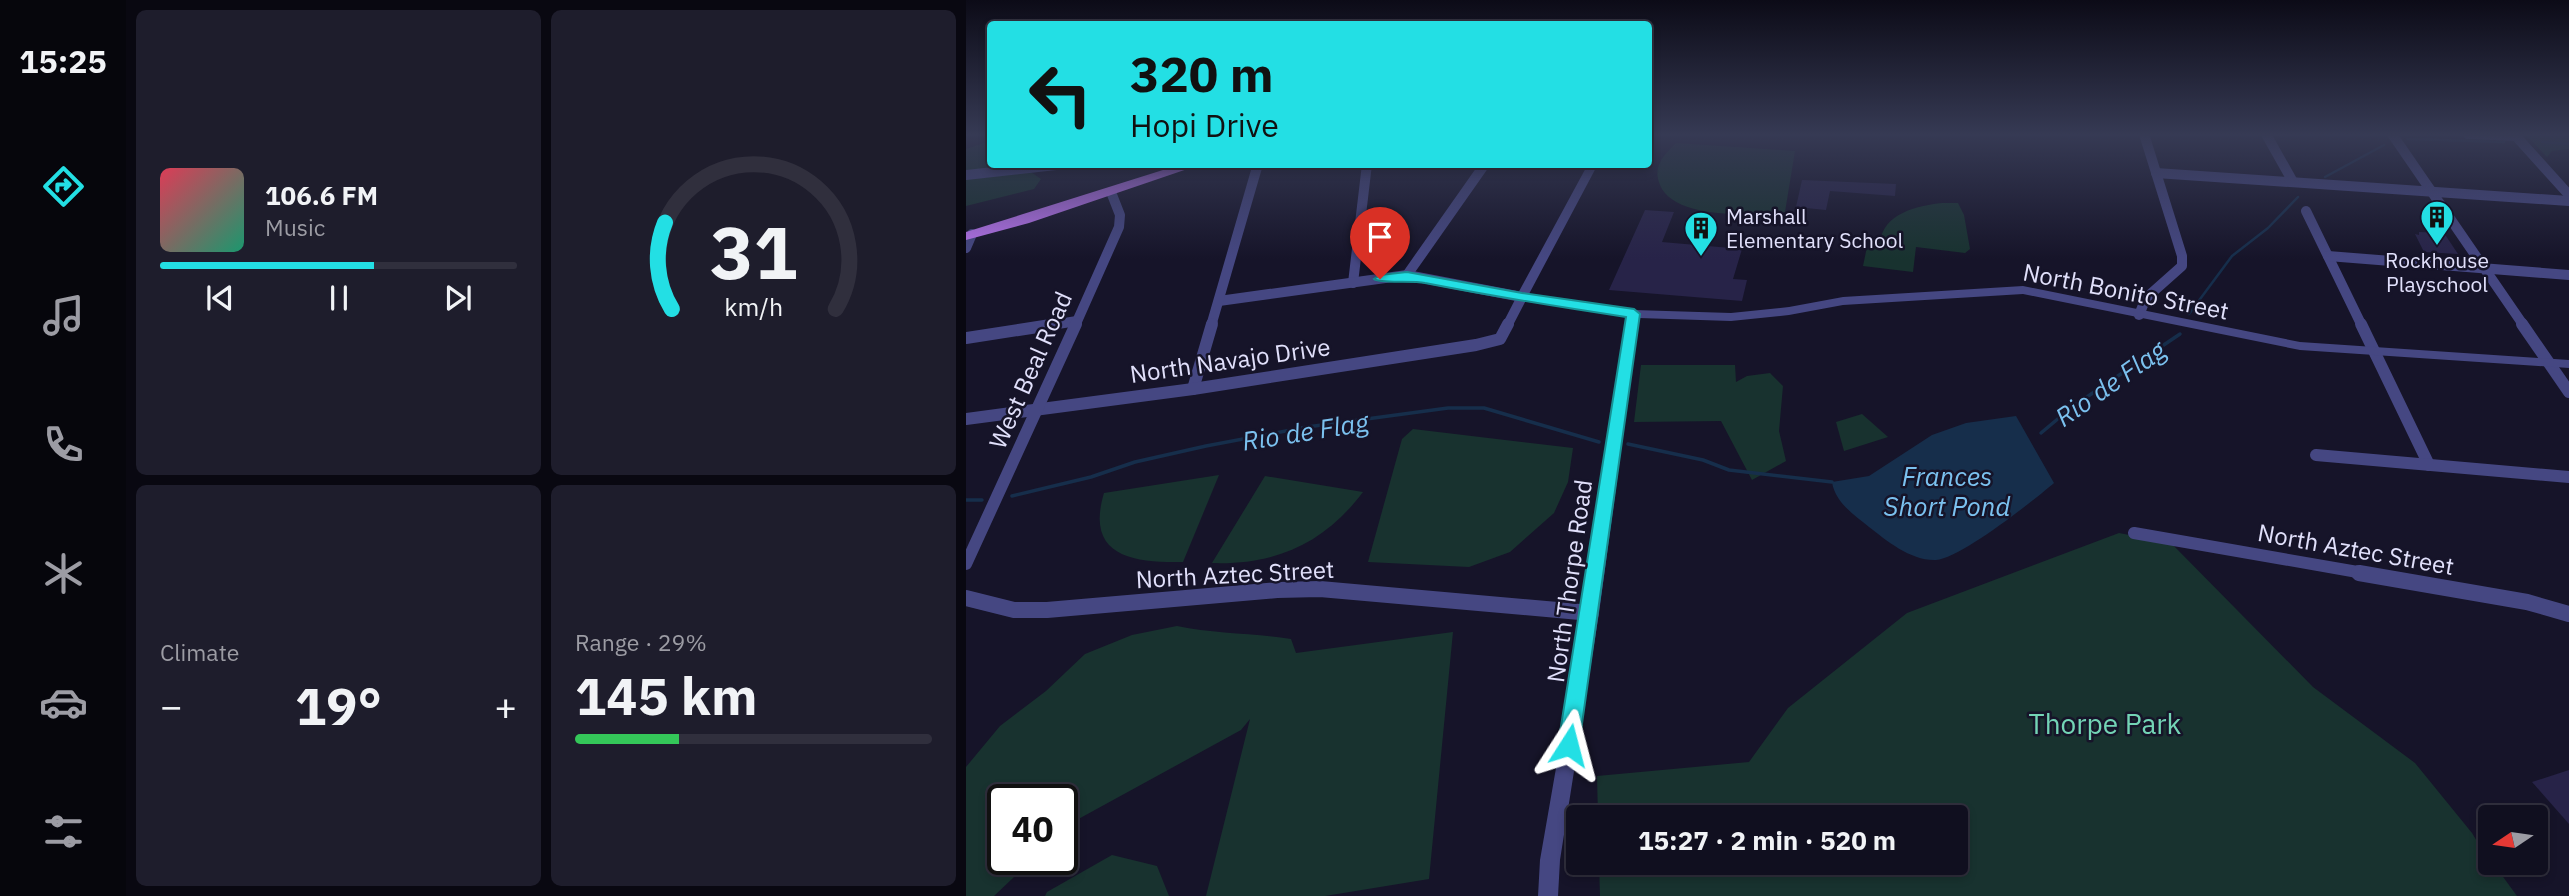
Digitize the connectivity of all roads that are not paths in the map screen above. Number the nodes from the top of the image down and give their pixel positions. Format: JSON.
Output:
{"nodes":[{"id":1,"x":1160,"y":176,"type":"edge"},
{"id":2,"x":1255,"y":176,"type":"edge"},
{"id":3,"x":1366,"y":176,"type":"edge"},
{"id":4,"x":1477,"y":176,"type":"edge"},
{"id":5,"x":1587,"y":176,"type":"edge"},
{"id":6,"x":2157,"y":176,"type":"edge"},
{"id":7,"x":2199,"y":176,"type":"edge"},
{"id":8,"x":2290,"y":176,"type":"edge"},
{"id":9,"x":2420,"y":176,"type":"edge"},
{"id":10,"x":2552,"y":176,"type":"edge"},
{"id":11,"x":2293,"y":182,"type":"junction"},
{"id":12,"x":1111,"y":192,"type":"junction"},
{"id":13,"x":2431,"y":192,"type":"junction"},
{"id":14,"x":2569,"y":195,"type":"edge"},
{"id":15,"x":2569,"y":201,"type":"edge"},
{"id":16,"x":2306,"y":211,"type":"dead end"},
{"id":17,"x":969,"y":235,"type":"edge"},
{"id":18,"x":966,"y":248,"type":"edge"},
{"id":19,"x":2328,"y":256,"type":"junction"},
{"id":20,"x":2483,"y":269,"type":"junction"},
{"id":21,"x":1407,"y":275,"type":"junction"},
{"id":22,"x":2569,"y":275,"type":"edge"},
{"id":23,"x":1353,"y":283,"type":"junction"},
{"id":24,"x":1522,"y":297,"type":"junction"},
{"id":25,"x":1219,"y":302,"type":"junction"},
{"id":26,"x":1634,"y":314,"type":"junction"},
{"id":27,"x":2139,"y":315,"type":"junction"},
{"id":28,"x":1077,"y":321,"type":"junction"},
{"id":29,"x":966,"y":338,"type":"edge"},
{"id":30,"x":2373,"y":349,"type":"junction"},
{"id":31,"x":2549,"y":362,"type":"junction"},
{"id":32,"x":2569,"y":364,"type":"edge"},
{"id":33,"x":1193,"y":389,"type":"junction"},
{"id":34,"x":2569,"y":392,"type":"edge"},
{"id":35,"x":1038,"y":409,"type":"junction"},
{"id":36,"x":966,"y":419,"type":"edge"},
{"id":37,"x":2316,"y":455,"type":"dead end"},
{"id":38,"x":2429,"y":465,"type":"junction"},
{"id":39,"x":2569,"y":477,"type":"edge"},
{"id":40,"x":2134,"y":533,"type":"dead end"},
{"id":41,"x":966,"y":564,"type":"edge"},
{"id":42,"x":966,"y":598,"type":"edge"},
{"id":43,"x":1591,"y":614,"type":"junction"},
{"id":44,"x":2569,"y":614,"type":"edge"},
{"id":45,"x":1548,"y":896,"type":"edge"}],
"edges":[{"from":1,"to":12,"type":"main road"},
{"from":2,"to":25,"type":"street"},
{"from":3,"to":23,"type":"street"},
{"from":4,"to":21,"type":"street"},
{"from":5,"to":24,"type":"street"},
{"from":6,"to":27,"type":"street"},
{"from":7,"to":11,"type":"street"},
{"from":8,"to":11,"type":"street"},
{"from":9,"to":13,"type":"street"},
{"from":10,"to":14,"type":"street"},
{"from":11,"to":13,"type":"street"},
{"from":12,"to":17,"type":"main road"},
{"from":12,"to":28,"type":"street","name":"West Beal Road"},
{"from":13,"to":15,"type":"street"},
{"from":13,"to":20,"type":"street"},
{"from":16,"to":19,"type":"street"},
{"from":17,"to":18,"type":"street"},
{"from":19,"to":20,"type":"street"},
{"from":19,"to":30,"type":"street"},
{"from":20,"to":22,"type":"street"},
{"from":20,"to":31,"type":"street"},
{"from":21,"to":23,"type":"street"},
{"from":21,"to":24,"type":"street"},
{"from":23,"to":25,"type":"street"},
{"from":24,"to":26,"type":"street","name":"North Bonito Street"},
{"from":24,"to":33,"type":"street","name":"North Navajo Drive"},
{"from":25,"to":33,"type":"street"},
{"from":26,"to":27,"type":"street","name":"North Bonito Street"},
{"from":26,"to":43,"type":"street","name":"North Thorpe Road"},
{"from":27,"to":30,"type":"street","name":"North Bonito Street"},
{"from":28,"to":29,"type":"street"},
{"from":28,"to":35,"type":"street","name":"West Beal Road"},
{"from":30,"to":31,"type":"street","name":"North Bonito Street"},
{"from":30,"to":38,"type":"street"},
{"from":31,"to":32,"type":"street","name":"North Bonito Street"},
{"from":31,"to":34,"type":"street"},
{"from":33,"to":35,"type":"street","name":"North Navajo Drive"},
{"from":35,"to":36,"type":"street","name":"North Navajo Drive"},
{"from":35,"to":41,"type":"street","name":"West Beal Road"},
{"from":37,"to":38,"type":"street"},
{"from":38,"to":39,"type":"street"},
{"from":40,"to":44,"type":"street","name":"North Aztec Street"},
{"from":42,"to":43,"type":"street","name":"North Aztec Street"},
{"from":43,"to":45,"type":"street","name":"North Thorpe Road"}]}
